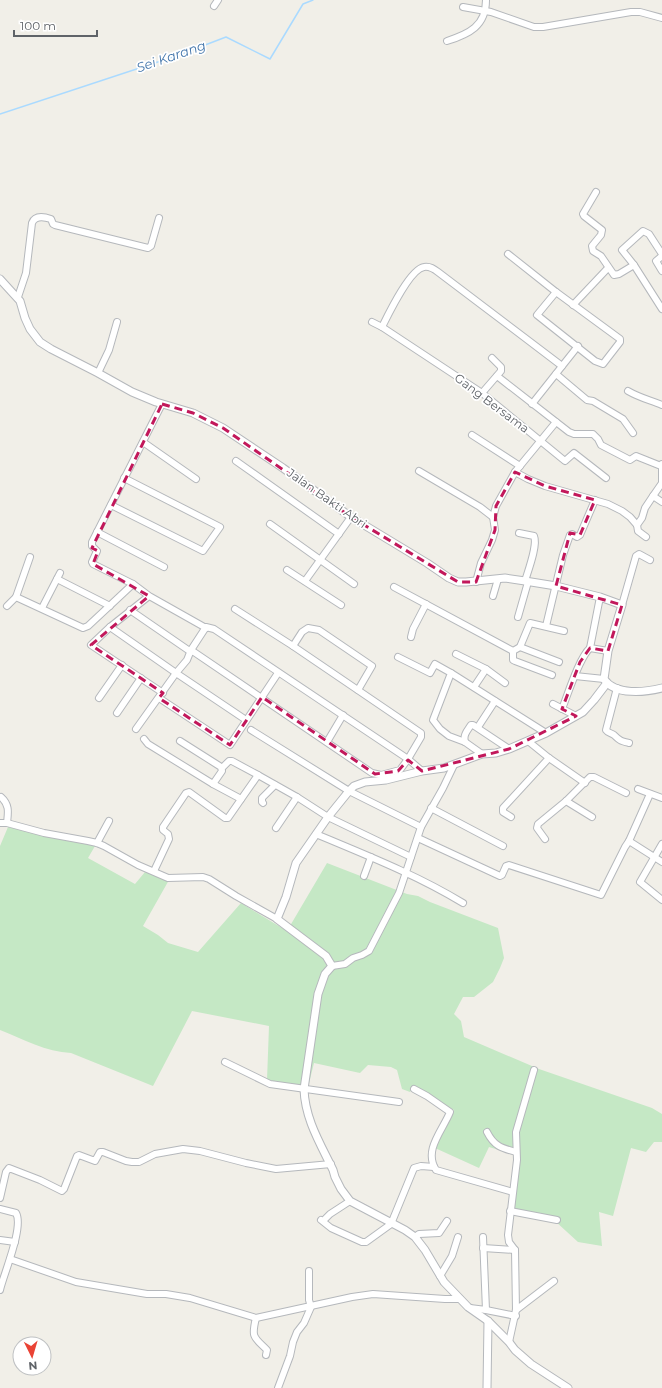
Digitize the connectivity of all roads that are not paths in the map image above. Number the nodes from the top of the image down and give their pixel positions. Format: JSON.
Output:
{"nodes":[{"id":1,"x":218,"y":0,"type":"edge"},
{"id":2,"x":486,"y":0,"type":"edge"},
{"id":3,"x":214,"y":6,"type":"dead end"},
{"id":4,"x":463,"y":7,"type":"dead end"},
{"id":5,"x":486,"y":11,"type":"junction"},
{"id":6,"x":662,"y":18,"type":"edge"},
{"id":7,"x":447,"y":41,"type":"dead end"},
{"id":8,"x":596,"y":192,"type":"dead end"},
{"id":9,"x":159,"y":218,"type":"dead end"},
{"id":10,"x":508,"y":254,"type":"dead end"},
{"id":11,"x":662,"y":255,"type":"edge"},
{"id":12,"x":634,"y":265,"type":"junction"},
{"id":13,"x":608,"y":268,"type":"junction"},
{"id":14,"x":662,"y":271,"type":"edge"},
{"id":15,"x":0,"y":278,"type":"edge"},
{"id":16,"x":556,"y":292,"type":"junction"},
{"id":17,"x":18,"y":297,"type":"junction"},
{"id":18,"x":573,"y":305,"type":"junction"},
{"id":19,"x":662,"y":309,"type":"edge"},
{"id":20,"x":117,"y":322,"type":"dead end"},
{"id":21,"x":372,"y":322,"type":"dead end"},
{"id":22,"x":382,"y":327,"type":"junction"},
{"id":23,"x":578,"y":346,"type":"junction"},
{"id":24,"x":492,"y":358,"type":"dead end"},
{"id":25,"x":562,"y":366,"type":"junction"},
{"id":26,"x":98,"y":373,"type":"junction"},
{"id":27,"x":556,"y":374,"type":"junction"},
{"id":28,"x":497,"y":376,"type":"junction"},
{"id":29,"x":628,"y":391,"type":"dead end"},
{"id":30,"x":482,"y":393,"type":"junction"},
{"id":31,"x":162,"y":404,"type":"junction"},
{"id":32,"x":532,"y":404,"type":"junction"},
{"id":33,"x":662,"y":405,"type":"edge"},
{"id":34,"x":556,"y":422,"type":"junction"},
{"id":35,"x":633,"y":433,"type":"dead end"},
{"id":36,"x":472,"y":435,"type":"dead end"},
{"id":37,"x":541,"y":440,"type":"junction"},
{"id":38,"x":143,"y":442,"type":"junction"},
{"id":39,"x":236,"y":461,"type":"dead end"},
{"id":40,"x":662,"y":465,"type":"edge"},
{"id":41,"x":520,"y":466,"type":"junction"},
{"id":42,"x":418,"y":471,"type":"dead end"},
{"id":43,"x":515,"y":472,"type":"junction"},
{"id":44,"x":124,"y":478,"type":"junction"},
{"id":45,"x":606,"y":478,"type":"dead end"},
{"id":46,"x":196,"y":479,"type":"dead end"},
{"id":47,"x":653,"y":496,"type":"junction"},
{"id":48,"x":595,"y":500,"type":"junction"},
{"id":49,"x":662,"y":502,"type":"edge"},
{"id":50,"x":111,"y":505,"type":"junction"},
{"id":51,"x":351,"y":517,"type":"junction"},
{"id":52,"x":493,"y":517,"type":"junction"},
{"id":53,"x":270,"y":524,"type":"dead end"},
{"id":54,"x":636,"y":525,"type":"junction"},
{"id":55,"x":97,"y":532,"type":"junction"},
{"id":56,"x":519,"y":533,"type":"dead end"},
{"id":57,"x":339,"y":534,"type":"junction"},
{"id":58,"x":646,"y":537,"type":"dead end"},
{"id":59,"x":30,"y":558,"type":"dead end"},
{"id":60,"x":320,"y":560,"type":"junction"},
{"id":61,"x":650,"y":560,"type":"dead end"},
{"id":62,"x":164,"y":567,"type":"dead end"},
{"id":63,"x":286,"y":570,"type":"dead end"},
{"id":64,"x":498,"y":579,"type":"junction"},
{"id":65,"x":305,"y":581,"type":"junction"},
{"id":66,"x":527,"y":581,"type":"junction"},
{"id":67,"x":476,"y":582,"type":"junction"},
{"id":68,"x":134,"y":584,"type":"junction"},
{"id":69,"x":354,"y":584,"type":"dead end"},
{"id":70,"x":556,"y":586,"type":"junction"},
{"id":71,"x":394,"y":587,"type":"dead end"},
{"id":72,"x":493,"y":596,"type":"dead end"},
{"id":73,"x":16,"y":597,"type":"junction"},
{"id":74,"x":151,"y":597,"type":"dead end"},
{"id":75,"x":600,"y":597,"type":"junction"},
{"id":76,"x":426,"y":604,"type":"junction"},
{"id":77,"x":341,"y":605,"type":"dead end"},
{"id":78,"x":622,"y":605,"type":"junction"},
{"id":79,"x":7,"y":606,"type":"dead end"},
{"id":80,"x":110,"y":606,"type":"junction"},
{"id":81,"x":42,"y":608,"type":"junction"},
{"id":82,"x":235,"y":609,"type":"dead end"},
{"id":83,"x":130,"y":610,"type":"junction"},
{"id":84,"x":518,"y":617,"type":"dead end"},
{"id":85,"x":546,"y":626,"type":"junction"},
{"id":86,"x":110,"y":627,"type":"junction"},
{"id":87,"x":206,"y":628,"type":"junction"},
{"id":88,"x":564,"y":631,"type":"dead end"},
{"id":89,"x":411,"y":637,"type":"dead end"},
{"id":90,"x":293,"y":646,"type":"junction"},
{"id":91,"x":520,"y":647,"type":"junction"},
{"id":92,"x":590,"y":648,"type":"junction"},
{"id":93,"x":191,"y":651,"type":"junction"},
{"id":94,"x":513,"y":651,"type":"junction"},
{"id":95,"x":608,"y":651,"type":"junction"},
{"id":96,"x":456,"y":654,"type":"dead end"},
{"id":97,"x":398,"y":657,"type":"dead end"},
{"id":98,"x":559,"y":662,"type":"dead end"},
{"id":99,"x":122,"y":665,"type":"junction"},
{"id":100,"x":486,"y":669,"type":"junction"},
{"id":101,"x":176,"y":673,"type":"junction"},
{"id":102,"x":278,"y":673,"type":"junction"},
{"id":103,"x":451,"y":673,"type":"junction"},
{"id":104,"x":552,"y":675,"type":"dead end"},
{"id":105,"x":575,"y":676,"type":"junction"},
{"id":106,"x":141,"y":678,"type":"junction"},
{"id":107,"x":606,"y":681,"type":"junction"},
{"id":108,"x":505,"y":683,"type":"dead end"},
{"id":109,"x":474,"y":687,"type":"junction"},
{"id":110,"x":617,"y":688,"type":"junction"},
{"id":111,"x":662,"y":688,"type":"edge"},
{"id":112,"x":358,"y":690,"type":"junction"},
{"id":113,"x":161,"y":695,"type":"junction"},
{"id":114,"x":262,"y":697,"type":"junction"},
{"id":115,"x":99,"y":698,"type":"dead end"},
{"id":116,"x":496,"y":701,"type":"junction"},
{"id":117,"x":553,"y":704,"type":"dead end"},
{"id":118,"x":562,"y":709,"type":"junction"},
{"id":119,"x":117,"y":713,"type":"dead end"},
{"id":120,"x":343,"y":715,"type":"junction"},
{"id":121,"x":576,"y":716,"type":"junction"},
{"id":122,"x":246,"y":720,"type":"junction"},
{"id":123,"x":478,"y":728,"type":"junction"},
{"id":124,"x":136,"y":729,"type":"dead end"},
{"id":125,"x":251,"y":730,"type":"dead end"},
{"id":126,"x":546,"y":733,"type":"junction"},
{"id":127,"x":144,"y":738,"type":"dead end"},
{"id":128,"x":180,"y":740,"type":"dead end"},
{"id":129,"x":528,"y":741,"type":"junction"},
{"id":130,"x":327,"y":742,"type":"junction"},
{"id":131,"x":465,"y":742,"type":"junction"},
{"id":132,"x":629,"y":743,"type":"dead end"},
{"id":133,"x":509,"y":749,"type":"junction"},
{"id":134,"x":482,"y":754,"type":"junction"},
{"id":135,"x":549,"y":758,"type":"junction"},
{"id":136,"x":408,"y":759,"type":"junction"},
{"id":137,"x":454,"y":765,"type":"junction"},
{"id":138,"x":222,"y":768,"type":"junction"},
{"id":139,"x":422,"y":771,"type":"junction"},
{"id":140,"x":258,"y":775,"type":"junction"},
{"id":141,"x":585,"y":783,"type":"junction"},
{"id":142,"x":213,"y":784,"type":"junction"},
{"id":143,"x":275,"y":785,"type":"junction"},
{"id":144,"x":638,"y":789,"type":"dead end"},
{"id":145,"x":349,"y":791,"type":"junction"},
{"id":146,"x":626,"y":793,"type":"dead end"},
{"id":147,"x":650,"y":794,"type":"junction"},
{"id":148,"x":297,"y":797,"type":"junction"},
{"id":149,"x":1,"y":798,"type":"edge"},
{"id":150,"x":662,"y":798,"type":"edge"},
{"id":151,"x":241,"y":799,"type":"junction"},
{"id":152,"x":566,"y":800,"type":"junction"},
{"id":153,"x":263,"y":803,"type":"dead end"},
{"id":154,"x":431,"y":808,"type":"junction"},
{"id":155,"x":328,"y":817,"type":"junction"},
{"id":156,"x":511,"y":817,"type":"dead end"},
{"id":157,"x":592,"y":817,"type":"dead end"},
{"id":158,"x":109,"y":821,"type":"dead end"},
{"id":159,"x":0,"y":823,"type":"edge"},
{"id":160,"x":7,"y":823,"type":"junction"},
{"id":161,"x":421,"y":827,"type":"junction"},
{"id":162,"x":276,"y":828,"type":"dead end"},
{"id":163,"x":316,"y":834,"type":"junction"},
{"id":164,"x":418,"y":838,"type":"junction"},
{"id":165,"x":545,"y":839,"type":"dead end"},
{"id":166,"x":630,"y":841,"type":"junction"},
{"id":167,"x":97,"y":844,"type":"junction"},
{"id":168,"x":662,"y":844,"type":"edge"},
{"id":169,"x":503,"y":846,"type":"dead end"},
{"id":170,"x":371,"y":857,"type":"junction"},
{"id":171,"x":411,"y":857,"type":"junction"},
{"id":172,"x":655,"y":857,"type":"junction"},
{"id":173,"x":662,"y":862,"type":"edge"},
{"id":174,"x":154,"y":871,"type":"junction"},
{"id":175,"x":407,"y":873,"type":"junction"},
{"id":176,"x":364,"y":876,"type":"dead end"},
{"id":177,"x":662,"y":900,"type":"edge"},
{"id":178,"x":464,"y":903,"type":"dead end"},
{"id":179,"x":277,"y":919,"type":"junction"},
{"id":180,"x":332,"y":966,"type":"junction"},
{"id":181,"x":226,"y":1062,"type":"dead end"},
{"id":182,"x":534,"y":1070,"type":"dead end"},
{"id":183,"x":304,"y":1088,"type":"junction"},
{"id":184,"x":414,"y":1089,"type":"dead end"},
{"id":185,"x":400,"y":1102,"type":"dead end"},
{"id":186,"x":487,"y":1132,"type":"dead end"},
{"id":187,"x":516,"y":1152,"type":"junction"},
{"id":188,"x":330,"y":1164,"type":"junction"},
{"id":189,"x":434,"y":1167,"type":"junction"},
{"id":190,"x":513,"y":1192,"type":"junction"},
{"id":191,"x":0,"y":1198,"type":"edge"},
{"id":192,"x":350,"y":1201,"type":"junction"},
{"id":193,"x":0,"y":1209,"type":"edge"},
{"id":194,"x":510,"y":1211,"type":"junction"},
{"id":195,"x":557,"y":1220,"type":"dead end"},
{"id":196,"x":447,"y":1221,"type":"dead end"},
{"id":197,"x":391,"y":1224,"type":"junction"},
{"id":198,"x":415,"y":1237,"type":"junction"},
{"id":199,"x":458,"y":1237,"type":"dead end"},
{"id":200,"x":483,"y":1237,"type":"dead end"},
{"id":201,"x":0,"y":1240,"type":"edge"},
{"id":202,"x":15,"y":1242,"type":"junction"},
{"id":203,"x":483,"y":1248,"type":"junction"},
{"id":204,"x":515,"y":1250,"type":"junction"},
{"id":205,"x":10,"y":1259,"type":"junction"},
{"id":206,"x":3,"y":1269,"type":"edge"},
{"id":207,"x":309,"y":1271,"type":"dead end"},
{"id":208,"x":440,"y":1276,"type":"junction"},
{"id":209,"x":554,"y":1281,"type":"dead end"},
{"id":210,"x":0,"y":1290,"type":"edge"},
{"id":211,"x":460,"y":1299,"type":"junction"},
{"id":212,"x":311,"y":1306,"type":"junction"},
{"id":213,"x":468,"y":1307,"type":"junction"},
{"id":214,"x":486,"y":1310,"type":"junction"},
{"id":215,"x":516,"y":1313,"type":"junction"},
{"id":216,"x":256,"y":1318,"type":"junction"},
{"id":217,"x":488,"y":1321,"type":"junction"},
{"id":218,"x":509,"y":1342,"type":"junction"},
{"id":219,"x":266,"y":1355,"type":"dead end"},
{"id":220,"x":278,"y":1388,"type":"edge"},
{"id":221,"x":487,"y":1388,"type":"edge"},
{"id":222,"x":568,"y":1388,"type":"edge"}],
"edges":[{"from":1,"to":3,"type":"street"},
{"from":2,"to":5,"type":"street"},
{"from":4,"to":5,"type":"street"},
{"from":5,"to":6,"type":"street"},
{"from":5,"to":7,"type":"street"},
{"from":8,"to":13,"type":"street"},
{"from":9,"to":17,"type":"street"},
{"from":10,"to":16,"type":"street"},
{"from":11,"to":12,"type":"street"},
{"from":11,"to":14,"type":"street"},
{"from":12,"to":13,"type":"street"},
{"from":12,"to":19,"type":"street"},
{"from":13,"to":18,"type":"street"},
{"from":15,"to":17,"type":"street","name":"Jalan Bakti Abri"},
{"from":16,"to":18,"type":"street"},
{"from":16,"to":23,"type":"street"},
{"from":17,"to":26,"type":"street","name":"Jalan Bakti Abri"},
{"from":18,"to":23,"type":"street"},
{"from":20,"to":26,"type":"street"},
{"from":21,"to":22,"type":"street","name":"Gang Bersama"},
{"from":22,"to":25,"type":"street"},
{"from":22,"to":30,"type":"street","name":"Gang Bersama"},
{"from":23,"to":25,"type":"street"},
{"from":24,"to":28,"type":"street"},
{"from":25,"to":27,"type":"street"},
{"from":26,"to":31,"type":"street","name":"Jalan Bakti Abri"},
{"from":27,"to":32,"type":"street"},
{"from":27,"to":35,"type":"street"},
{"from":28,"to":30,"type":"street"},
{"from":28,"to":32,"type":"street"},
{"from":29,"to":33,"type":"street"},
{"from":30,"to":37,"type":"street","name":"Gang Bersama"},
{"from":31,"to":38,"type":"street"},
{"from":31,"to":51,"type":"street","name":"Jalan Bakti Abri"},
{"from":32,"to":34,"type":"street"},
{"from":34,"to":37,"type":"street"},
{"from":34,"to":40,"type":"street"},
{"from":36,"to":41,"type":"street"},
{"from":37,"to":41,"type":"street"},
{"from":37,"to":45,"type":"street","name":"Gang Bersama"},
{"from":38,"to":44,"type":"street"},
{"from":38,"to":46,"type":"street"},
{"from":39,"to":57,"type":"street"},
{"from":40,"to":47,"type":"street"},
{"from":41,"to":43,"type":"street"},
{"from":42,"to":52,"type":"street"},
{"from":43,"to":48,"type":"street"},
{"from":43,"to":52,"type":"street"},
{"from":44,"to":50,"type":"street"},
{"from":44,"to":50,"type":"street"},
{"from":47,"to":49,"type":"street"},
{"from":47,"to":54,"type":"street"},
{"from":48,"to":54,"type":"street"},
{"from":48,"to":70,"type":"street"},
{"from":50,"to":55,"type":"street"},
{"from":51,"to":57,"type":"street"},
{"from":51,"to":67,"type":"street","name":"Jalan Bakti Abri"},
{"from":52,"to":67,"type":"street"},
{"from":53,"to":60,"type":"street"},
{"from":54,"to":58,"type":"street"},
{"from":55,"to":62,"type":"street"},
{"from":55,"to":68,"type":"street"},
{"from":56,"to":66,"type":"street"},
{"from":57,"to":60,"type":"street"},
{"from":59,"to":73,"type":"street"},
{"from":60,"to":65,"type":"street"},
{"from":60,"to":69,"type":"street"},
{"from":61,"to":78,"type":"street"},
{"from":63,"to":65,"type":"street"},
{"from":64,"to":66,"type":"street","name":"Jalan Bakti Abri"},
{"from":64,"to":67,"type":"street","name":"Jalan Bakti Abri"},
{"from":64,"to":72,"type":"street"},
{"from":65,"to":77,"type":"street"},
{"from":66,"to":70,"type":"street","name":"Jalan Bakti Abri"},
{"from":66,"to":84,"type":"street"},
{"from":68,"to":80,"type":"street"},
{"from":68,"to":83,"type":"street"},
{"from":70,"to":75,"type":"street","name":"Jalan Bakti Abri"},
{"from":70,"to":85,"type":"street"},
{"from":71,"to":76,"type":"street"},
{"from":73,"to":79,"type":"street"},
{"from":73,"to":81,"type":"street"},
{"from":74,"to":87,"type":"street"},
{"from":75,"to":78,"type":"street","name":"Jalan Bakti Abri"},
{"from":75,"to":92,"type":"street"},
{"from":76,"to":89,"type":"street"},
{"from":76,"to":94,"type":"street"},
{"from":78,"to":95,"type":"street"},
{"from":80,"to":81,"type":"street"},
{"from":80,"to":81,"type":"street"},
{"from":82,"to":90,"type":"street"},
{"from":83,"to":86,"type":"street"},
{"from":83,"to":93,"type":"street"},
{"from":85,"to":88,"type":"street"},
{"from":85,"to":91,"type":"street"},
{"from":86,"to":99,"type":"street"},
{"from":86,"to":101,"type":"street"},
{"from":87,"to":93,"type":"street"},
{"from":87,"to":102,"type":"street"},
{"from":90,"to":112,"type":"street"},
{"from":90,"to":112,"type":"street"},
{"from":91,"to":94,"type":"street"},
{"from":91,"to":98,"type":"street"},
{"from":92,"to":95,"type":"street"},
{"from":92,"to":105,"type":"street"},
{"from":93,"to":101,"type":"street"},
{"from":93,"to":114,"type":"street"},
{"from":94,"to":104,"type":"street"},
{"from":95,"to":107,"type":"street"},
{"from":96,"to":100,"type":"street"},
{"from":97,"to":103,"type":"street"},
{"from":99,"to":106,"type":"street"},
{"from":99,"to":115,"type":"street"},
{"from":100,"to":108,"type":"street"},
{"from":100,"to":109,"type":"street"},
{"from":101,"to":113,"type":"street"},
{"from":101,"to":122,"type":"street"},
{"from":102,"to":114,"type":"street"},
{"from":102,"to":120,"type":"street"},
{"from":103,"to":109,"type":"street"},
{"from":103,"to":131,"type":"street"},
{"from":105,"to":107,"type":"street"},
{"from":105,"to":118,"type":"street"},
{"from":106,"to":113,"type":"street"},
{"from":106,"to":119,"type":"street"},
{"from":107,"to":110,"type":"street"},
{"from":107,"to":121,"type":"street"},
{"from":109,"to":116,"type":"street"},
{"from":110,"to":111,"type":"street"},
{"from":110,"to":132,"type":"street"},
{"from":112,"to":136,"type":"street"},
{"from":113,"to":122,"type":"street"},
{"from":113,"to":124,"type":"street"},
{"from":114,"to":122,"type":"street"},
{"from":114,"to":130,"type":"street"},
{"from":116,"to":123,"type":"street"},
{"from":116,"to":126,"type":"street"},
{"from":117,"to":118,"type":"street"},
{"from":118,"to":121,"type":"street"},
{"from":120,"to":130,"type":"street"},
{"from":120,"to":136,"type":"street"},
{"from":121,"to":126,"type":"street"},
{"from":123,"to":131,"type":"street"},
{"from":123,"to":133,"type":"street"},
{"from":125,"to":145,"type":"street"},
{"from":126,"to":129,"type":"street"},
{"from":127,"to":142,"type":"street"},
{"from":128,"to":138,"type":"street"},
{"from":129,"to":133,"type":"street"},
{"from":129,"to":135,"type":"street"},
{"from":130,"to":136,"type":"street"},
{"from":131,"to":134,"type":"street"},
{"from":133,"to":134,"type":"street"},
{"from":134,"to":137,"type":"street"},
{"from":135,"to":141,"type":"street"},
{"from":135,"to":156,"type":"street"},
{"from":136,"to":139,"type":"street"},
{"from":137,"to":139,"type":"street"},
{"from":137,"to":154,"type":"street"},
{"from":138,"to":140,"type":"street"},
{"from":138,"to":142,"type":"street"},
{"from":139,"to":145,"type":"street"},
{"from":140,"to":143,"type":"street"},
{"from":140,"to":151,"type":"street"},
{"from":141,"to":146,"type":"street"},
{"from":141,"to":152,"type":"street"},
{"from":142,"to":151,"type":"street"},
{"from":143,"to":148,"type":"street"},
{"from":143,"to":153,"type":"street"},
{"from":144,"to":147,"type":"street"},
{"from":145,"to":155,"type":"street"},
{"from":145,"to":161,"type":"street"},
{"from":147,"to":150,"type":"street"},
{"from":147,"to":166,"type":"street"},
{"from":148,"to":155,"type":"street"},
{"from":148,"to":162,"type":"street"},
{"from":149,"to":160,"type":"street"},
{"from":151,"to":174,"type":"street"},
{"from":152,"to":157,"type":"street"},
{"from":152,"to":165,"type":"street"},
{"from":154,"to":161,"type":"street"},
{"from":154,"to":169,"type":"street"},
{"from":155,"to":163,"type":"street"},
{"from":155,"to":171,"type":"street"},
{"from":158,"to":167,"type":"street"},
{"from":159,"to":160,"type":"street"},
{"from":160,"to":167,"type":"street"},
{"from":161,"to":164,"type":"street"},
{"from":163,"to":170,"type":"street"},
{"from":163,"to":179,"type":"street"},
{"from":164,"to":166,"type":"street"},
{"from":164,"to":171,"type":"street"},
{"from":166,"to":172,"type":"street"},
{"from":167,"to":174,"type":"street"},
{"from":168,"to":172,"type":"street"},
{"from":170,"to":175,"type":"street"},
{"from":170,"to":176,"type":"street"},
{"from":171,"to":175,"type":"street"},
{"from":172,"to":173,"type":"street"},
{"from":172,"to":177,"type":"street"},
{"from":174,"to":179,"type":"street"},
{"from":175,"to":178,"type":"street"},
{"from":175,"to":180,"type":"street"},
{"from":179,"to":180,"type":"street"},
{"from":180,"to":183,"type":"street"},
{"from":181,"to":183,"type":"street"},
{"from":182,"to":187,"type":"street"},
{"from":183,"to":185,"type":"street"},
{"from":183,"to":188,"type":"street"},
{"from":184,"to":189,"type":"street"},
{"from":186,"to":187,"type":"street"},
{"from":187,"to":190,"type":"street"},
{"from":188,"to":191,"type":"street"},
{"from":188,"to":192,"type":"street"},
{"from":189,"to":190,"type":"street"},
{"from":189,"to":197,"type":"street"},
{"from":190,"to":194,"type":"street"},
{"from":192,"to":197,"type":"street"},
{"from":192,"to":197,"type":"street"},
{"from":193,"to":202,"type":"street"},
{"from":194,"to":195,"type":"street"},
{"from":194,"to":204,"type":"street"},
{"from":196,"to":198,"type":"street"},
{"from":197,"to":198,"type":"street"},
{"from":198,"to":208,"type":"street"},
{"from":199,"to":208,"type":"street"},
{"from":200,"to":203,"type":"street"},
{"from":201,"to":202,"type":"street"},
{"from":202,"to":205,"type":"street"},
{"from":203,"to":204,"type":"street"},
{"from":203,"to":214,"type":"street"},
{"from":204,"to":215,"type":"street"},
{"from":205,"to":206,"type":"street"},
{"from":205,"to":216,"type":"street"},
{"from":206,"to":210,"type":"street"},
{"from":207,"to":212,"type":"street"},
{"from":208,"to":211,"type":"street"},
{"from":209,"to":215,"type":"street"},
{"from":211,"to":212,"type":"street"},
{"from":211,"to":213,"type":"street"},
{"from":212,"to":216,"type":"street"},
{"from":212,"to":220,"type":"street"},
{"from":213,"to":214,"type":"street"},
{"from":213,"to":217,"type":"street"},
{"from":214,"to":215,"type":"street"},
{"from":215,"to":218,"type":"street"},
{"from":216,"to":219,"type":"street"},
{"from":217,"to":218,"type":"street"},
{"from":217,"to":221,"type":"street"},
{"from":218,"to":222,"type":"street"}]}
